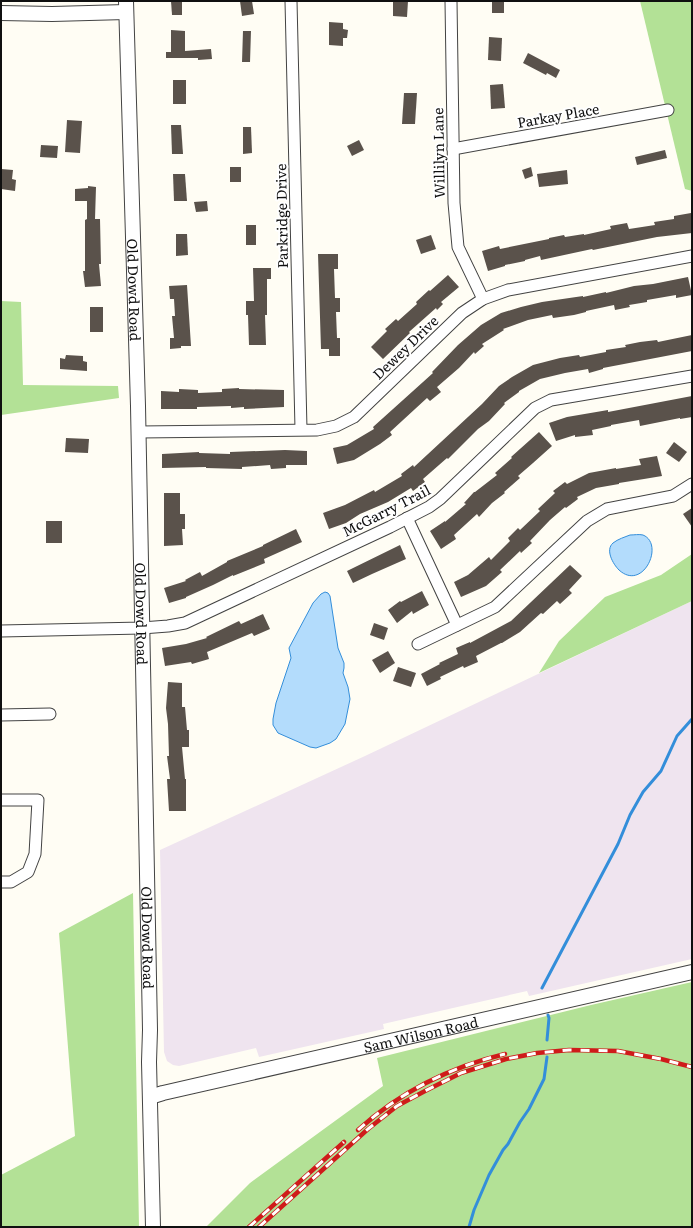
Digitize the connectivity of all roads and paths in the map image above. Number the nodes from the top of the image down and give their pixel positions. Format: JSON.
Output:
{"nodes":[{"id":1,"x":291,"y":1,"type":"edge"},
{"id":2,"x":451,"y":1,"type":"edge"},
{"id":3,"x":126,"y":7,"type":"edge"},
{"id":4,"x":1,"y":13,"type":"edge"},
{"id":5,"x":668,"y":110,"type":"dead end"},
{"id":6,"x":453,"y":149,"type":"junction"},
{"id":7,"x":692,"y":256,"type":"edge"},
{"id":8,"x":483,"y":299,"type":"junction"},
{"id":9,"x":692,"y":376,"type":"edge"},
{"id":10,"x":301,"y":429,"type":"junction"},
{"id":11,"x":139,"y":432,"type":"junction"},
{"id":12,"x":692,"y":484,"type":"edge"},
{"id":13,"x":407,"y":518,"type":"junction"},
{"id":14,"x":457,"y":625,"type":"junction"},
{"id":15,"x":142,"y":628,"type":"junction"},
{"id":16,"x":1,"y":631,"type":"edge"},
{"id":17,"x":418,"y":644,"type":"dead end"},
{"id":18,"x":50,"y":714,"type":"dead end"},
{"id":19,"x":1,"y":715,"type":"edge"},
{"id":20,"x":1,"y":800,"type":"edge"},
{"id":21,"x":1,"y":882,"type":"edge"},
{"id":22,"x":692,"y":972,"type":"edge"},
{"id":23,"x":150,"y":1097,"type":"junction"},
{"id":24,"x":153,"y":1227,"type":"edge"}],
"edges":[{"from":1,"to":10,"type":"street","name":"Parkridge Drive"},
{"from":2,"to":6,"type":"street","name":"Willilyn Lane"},
{"from":3,"to":4,"type":"street"},
{"from":3,"to":11,"type":"street","name":"Old Dowd Road"},
{"from":5,"to":6,"type":"street","name":"Parkay Place"},
{"from":6,"to":8,"type":"street","name":"Willilyn Lane"},
{"from":7,"to":8,"type":"street","name":"Dewey Drive"},
{"from":8,"to":10,"type":"street","name":"Dewey Drive"},
{"from":9,"to":13,"type":"street","name":"McGarry Trail"},
{"from":10,"to":11,"type":"street","name":"Dewey Drive"},
{"from":11,"to":15,"type":"street","name":"Old Dowd Road"},
{"from":12,"to":14,"type":"street"},
{"from":13,"to":14,"type":"street"},
{"from":13,"to":15,"type":"street","name":"McGarry Trail"},
{"from":14,"to":17,"type":"street"},
{"from":15,"to":16,"type":"street","name":"McGarry Trail"},
{"from":15,"to":23,"type":"street","name":"Old Dowd Road"},
{"from":18,"to":19,"type":"street"},
{"from":20,"to":21,"type":"street"},
{"from":22,"to":23,"type":"street","name":"Sam Wilson Road"},
{"from":23,"to":24,"type":"street","name":"Old Dowd Road"}]}
